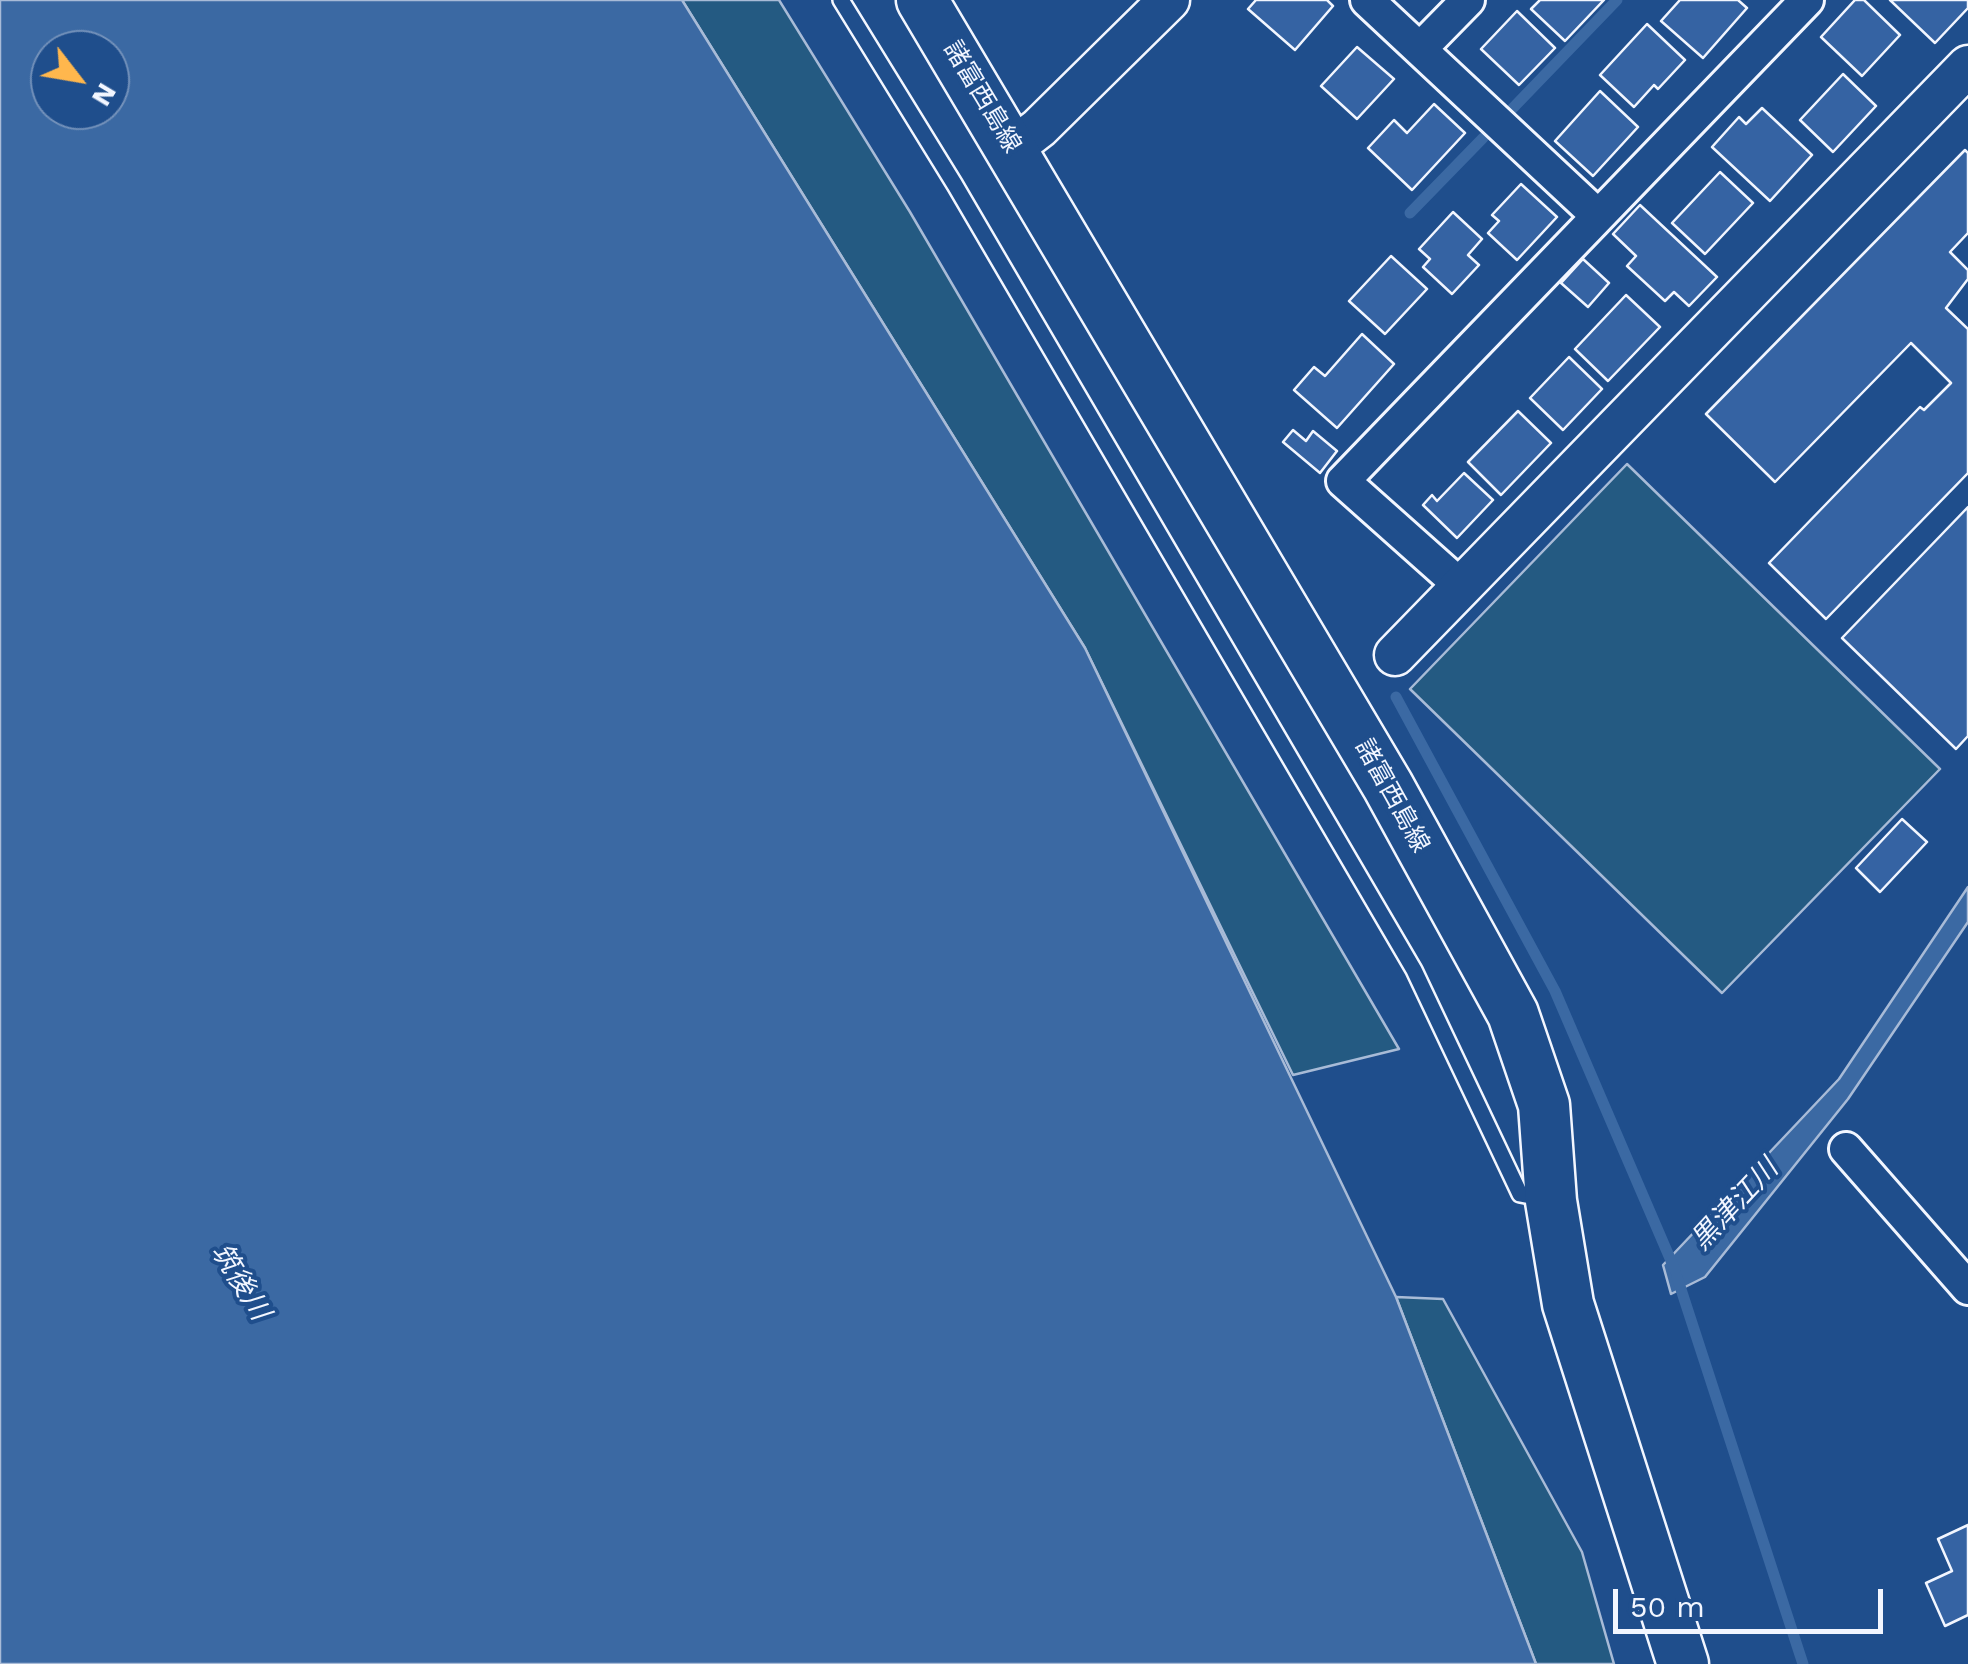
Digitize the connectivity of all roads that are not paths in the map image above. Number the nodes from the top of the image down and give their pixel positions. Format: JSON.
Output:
{"nodes":[{"id":1,"x":841,"y":0,"type":"edge"},
{"id":2,"x":922,"y":0,"type":"edge"},
{"id":3,"x":1169,"y":0,"type":"edge"},
{"id":4,"x":1368,"y":0,"type":"edge"},
{"id":5,"x":1468,"y":0,"type":"edge"},
{"id":6,"x":1806,"y":0,"type":"edge"},
{"id":7,"x":1420,"y":49,"type":"junction"},
{"id":8,"x":1968,"y":66,"type":"edge"},
{"id":9,"x":1013,"y":148,"type":"junction"},
{"id":10,"x":1598,"y":216,"type":"junction"},
{"id":11,"x":1462,"y":587,"type":"junction"},
{"id":12,"x":1396,"y":656,"type":"dead end"},
{"id":13,"x":1846,"y":1148,"type":"dead end"},
{"id":14,"x":1551,"y":1200,"type":"junction"},
{"id":15,"x":1968,"y":1288,"type":"edge"},
{"id":16,"x":1683,"y":1664,"type":"edge"}],
"edges":[{"from":1,"to":14,"type":"lane"},
{"from":2,"to":9,"type":"main road","name":"諸富西島線"},
{"from":3,"to":9,"type":"street"},
{"from":4,"to":7,"type":"street"},
{"from":5,"to":7,"type":"street"},
{"from":6,"to":10,"type":"street"},
{"from":7,"to":10,"type":"street"},
{"from":8,"to":11,"type":"street"},
{"from":9,"to":14,"type":"main road","name":"諸富西島線"},
{"from":10,"to":11,"type":"street"},
{"from":11,"to":12,"type":"street"},
{"from":13,"to":15,"type":"street"},
{"from":14,"to":16,"type":"main road","name":"諸富西島線"}]}
